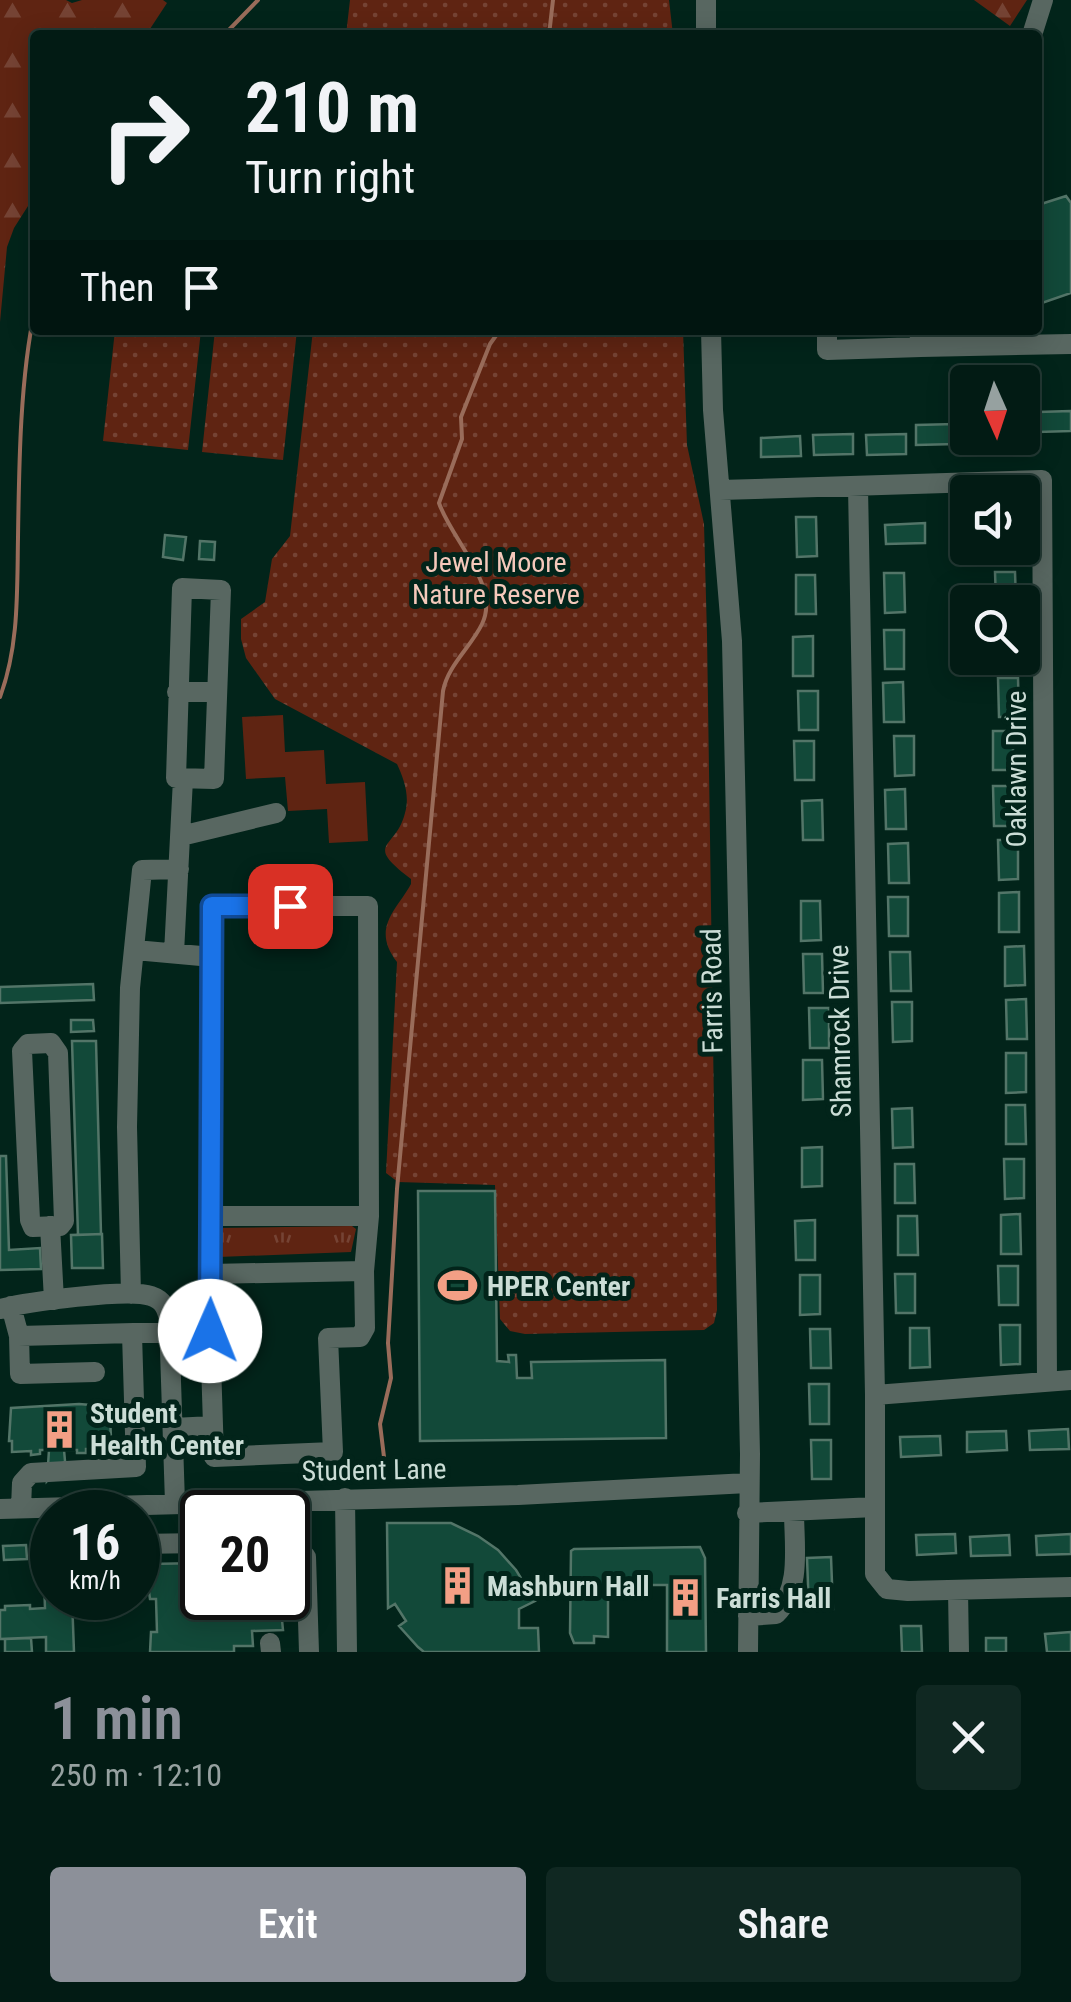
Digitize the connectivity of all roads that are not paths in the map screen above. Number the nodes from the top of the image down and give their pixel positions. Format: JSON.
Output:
{"nodes":[{"id":1,"x":706,"y":0,"type":"edge"},
{"id":2,"x":1043,"y":0,"type":"edge"},
{"id":3,"x":706,"y":30,"type":"edge"},
{"id":4,"x":1034,"y":30,"type":"edge"},
{"id":5,"x":710,"y":335,"type":"edge"},
{"id":6,"x":827,"y":335,"type":"edge"},
{"id":7,"x":920,"y":338,"type":"edge"},
{"id":8,"x":869,"y":339,"type":"edge"},
{"id":9,"x":1071,"y":344,"type":"edge"},
{"id":10,"x":858,"y":487,"type":"junction"},
{"id":11,"x":720,"y":490,"type":"junction"},
{"id":12,"x":178,"y":692,"type":"junction"},
{"id":13,"x":216,"y":692,"type":"junction"},
{"id":14,"x":183,"y":779,"type":"junction"},
{"id":15,"x":276,"y":813,"type":"dead end"},
{"id":16,"x":181,"y":836,"type":"junction"},
{"id":17,"x":179,"y":869,"type":"junction"},
{"id":18,"x":136,"y":950,"type":"junction"},
{"id":19,"x":174,"y":953,"type":"junction"},
{"id":20,"x":212,"y":957,"type":"junction"},
{"id":21,"x":212,"y":1216,"type":"junction"},
{"id":22,"x":369,"y":1216,"type":"junction"},
{"id":23,"x":50,"y":1226,"type":"junction"},
{"id":24,"x":364,"y":1271,"type":"junction"},
{"id":25,"x":211,"y":1274,"type":"junction"},
{"id":26,"x":131,"y":1294,"type":"junction"},
{"id":27,"x":54,"y":1300,"type":"junction"},
{"id":28,"x":6,"y":1308,"type":"edge"},
{"id":29,"x":210,"y":1331,"type":"junction"},
{"id":30,"x":170,"y":1332,"type":"junction"},
{"id":31,"x":132,"y":1334,"type":"junction"},
{"id":32,"x":19,"y":1336,"type":"junction"},
{"id":33,"x":94,"y":1372,"type":"dead end"},
{"id":34,"x":1071,"y":1380,"type":"edge"},
{"id":35,"x":1047,"y":1381,"type":"junction"},
{"id":36,"x":875,"y":1395,"type":"junction"},
{"id":37,"x":213,"y":1426,"type":"junction"},
{"id":38,"x":173,"y":1428,"type":"junction"},
{"id":39,"x":106,"y":1470,"type":"junction"},
{"id":40,"x":748,"y":1484,"type":"junction"},
{"id":41,"x":108,"y":1490,"type":"edge"},
{"id":42,"x":345,"y":1498,"type":"junction"},
{"id":43,"x":175,"y":1503,"type":"junction"},
{"id":44,"x":160,"y":1504,"type":"edge"},
{"id":45,"x":875,"y":1507,"type":"junction"},
{"id":46,"x":10,"y":1509,"type":"edge"},
{"id":47,"x":794,"y":1512,"type":"junction"},
{"id":48,"x":748,"y":1513,"type":"junction"},
{"id":49,"x":1071,"y":1587,"type":"edge"},
{"id":50,"x":958,"y":1590,"type":"junction"},
{"id":51,"x":748,"y":1616,"type":"junction"},
{"id":52,"x":308,"y":1620,"type":"edge"},
{"id":53,"x":309,"y":1652,"type":"edge"},
{"id":54,"x":347,"y":1652,"type":"edge"},
{"id":55,"x":748,"y":1652,"type":"edge"},
{"id":56,"x":959,"y":1652,"type":"edge"}],
"edges":[{"from":1,"to":3,"type":"street"},
{"from":2,"to":4,"type":"street"},
{"from":5,"to":11,"type":"street","name":"Farris Road"},
{"from":6,"to":8,"type":"street"},
{"from":7,"to":8,"type":"street"},
{"from":7,"to":9,"type":"street"},
{"from":10,"to":11,"type":"street","name":"Oaklawn Drive"},
{"from":10,"to":35,"type":"street","name":"Oaklawn Drive"},
{"from":10,"to":36,"type":"street","name":"Shamrock Drive"},
{"from":11,"to":40,"type":"street","name":"Farris Road"},
{"from":12,"to":13,"type":"street"},
{"from":12,"to":13,"type":"street"},
{"from":12,"to":14,"type":"street"},
{"from":13,"to":14,"type":"street"},
{"from":14,"to":16,"type":"street"},
{"from":15,"to":16,"type":"street"},
{"from":16,"to":17,"type":"street"},
{"from":17,"to":18,"type":"street"},
{"from":17,"to":19,"type":"street"},
{"from":18,"to":19,"type":"street"},
{"from":18,"to":26,"type":"street"},
{"from":19,"to":20,"type":"street"},
{"from":20,"to":21,"type":"street"},
{"from":20,"to":22,"type":"street"},
{"from":21,"to":22,"type":"street"},
{"from":21,"to":25,"type":"street"},
{"from":22,"to":24,"type":"street"},
{"from":23,"to":23,"type":"street"},
{"from":23,"to":27,"type":"street"},
{"from":24,"to":25,"type":"street"},
{"from":24,"to":37,"type":"street"},
{"from":25,"to":29,"type":"street"},
{"from":26,"to":27,"type":"street"},
{"from":26,"to":30,"type":"street"},
{"from":27,"to":28,"type":"street"},
{"from":28,"to":32,"type":"street"},
{"from":29,"to":30,"type":"street"},
{"from":29,"to":37,"type":"street"},
{"from":30,"to":31,"type":"street"},
{"from":30,"to":38,"type":"street"},
{"from":31,"to":32,"type":"street"},
{"from":31,"to":39,"type":"street"},
{"from":32,"to":33,"type":"street"},
{"from":34,"to":35,"type":"street"},
{"from":35,"to":36,"type":"street"},
{"from":36,"to":45,"type":"street","name":"Shamrock Drive"},
{"from":37,"to":38,"type":"street"},
{"from":38,"to":43,"type":"street"},
{"from":39,"to":41,"type":"street"},
{"from":39,"to":46,"type":"street"},
{"from":40,"to":42,"type":"street","name":"Student Lane"},
{"from":40,"to":48,"type":"street","name":"Farris Road"},
{"from":42,"to":43,"type":"street","name":"Student Lane"},
{"from":42,"to":54,"type":"street"},
{"from":43,"to":44,"type":"street","name":"Student Lane"},
{"from":45,"to":47,"type":"street"},
{"from":45,"to":50,"type":"street","name":"Shamrock Drive"},
{"from":47,"to":48,"type":"street"},
{"from":47,"to":51,"type":"street"},
{"from":48,"to":51,"type":"street","name":"Farris Road"},
{"from":49,"to":50,"type":"street"},
{"from":50,"to":56,"type":"street"},
{"from":51,"to":55,"type":"street","name":"Farris Road"},
{"from":52,"to":53,"type":"street"}]}
